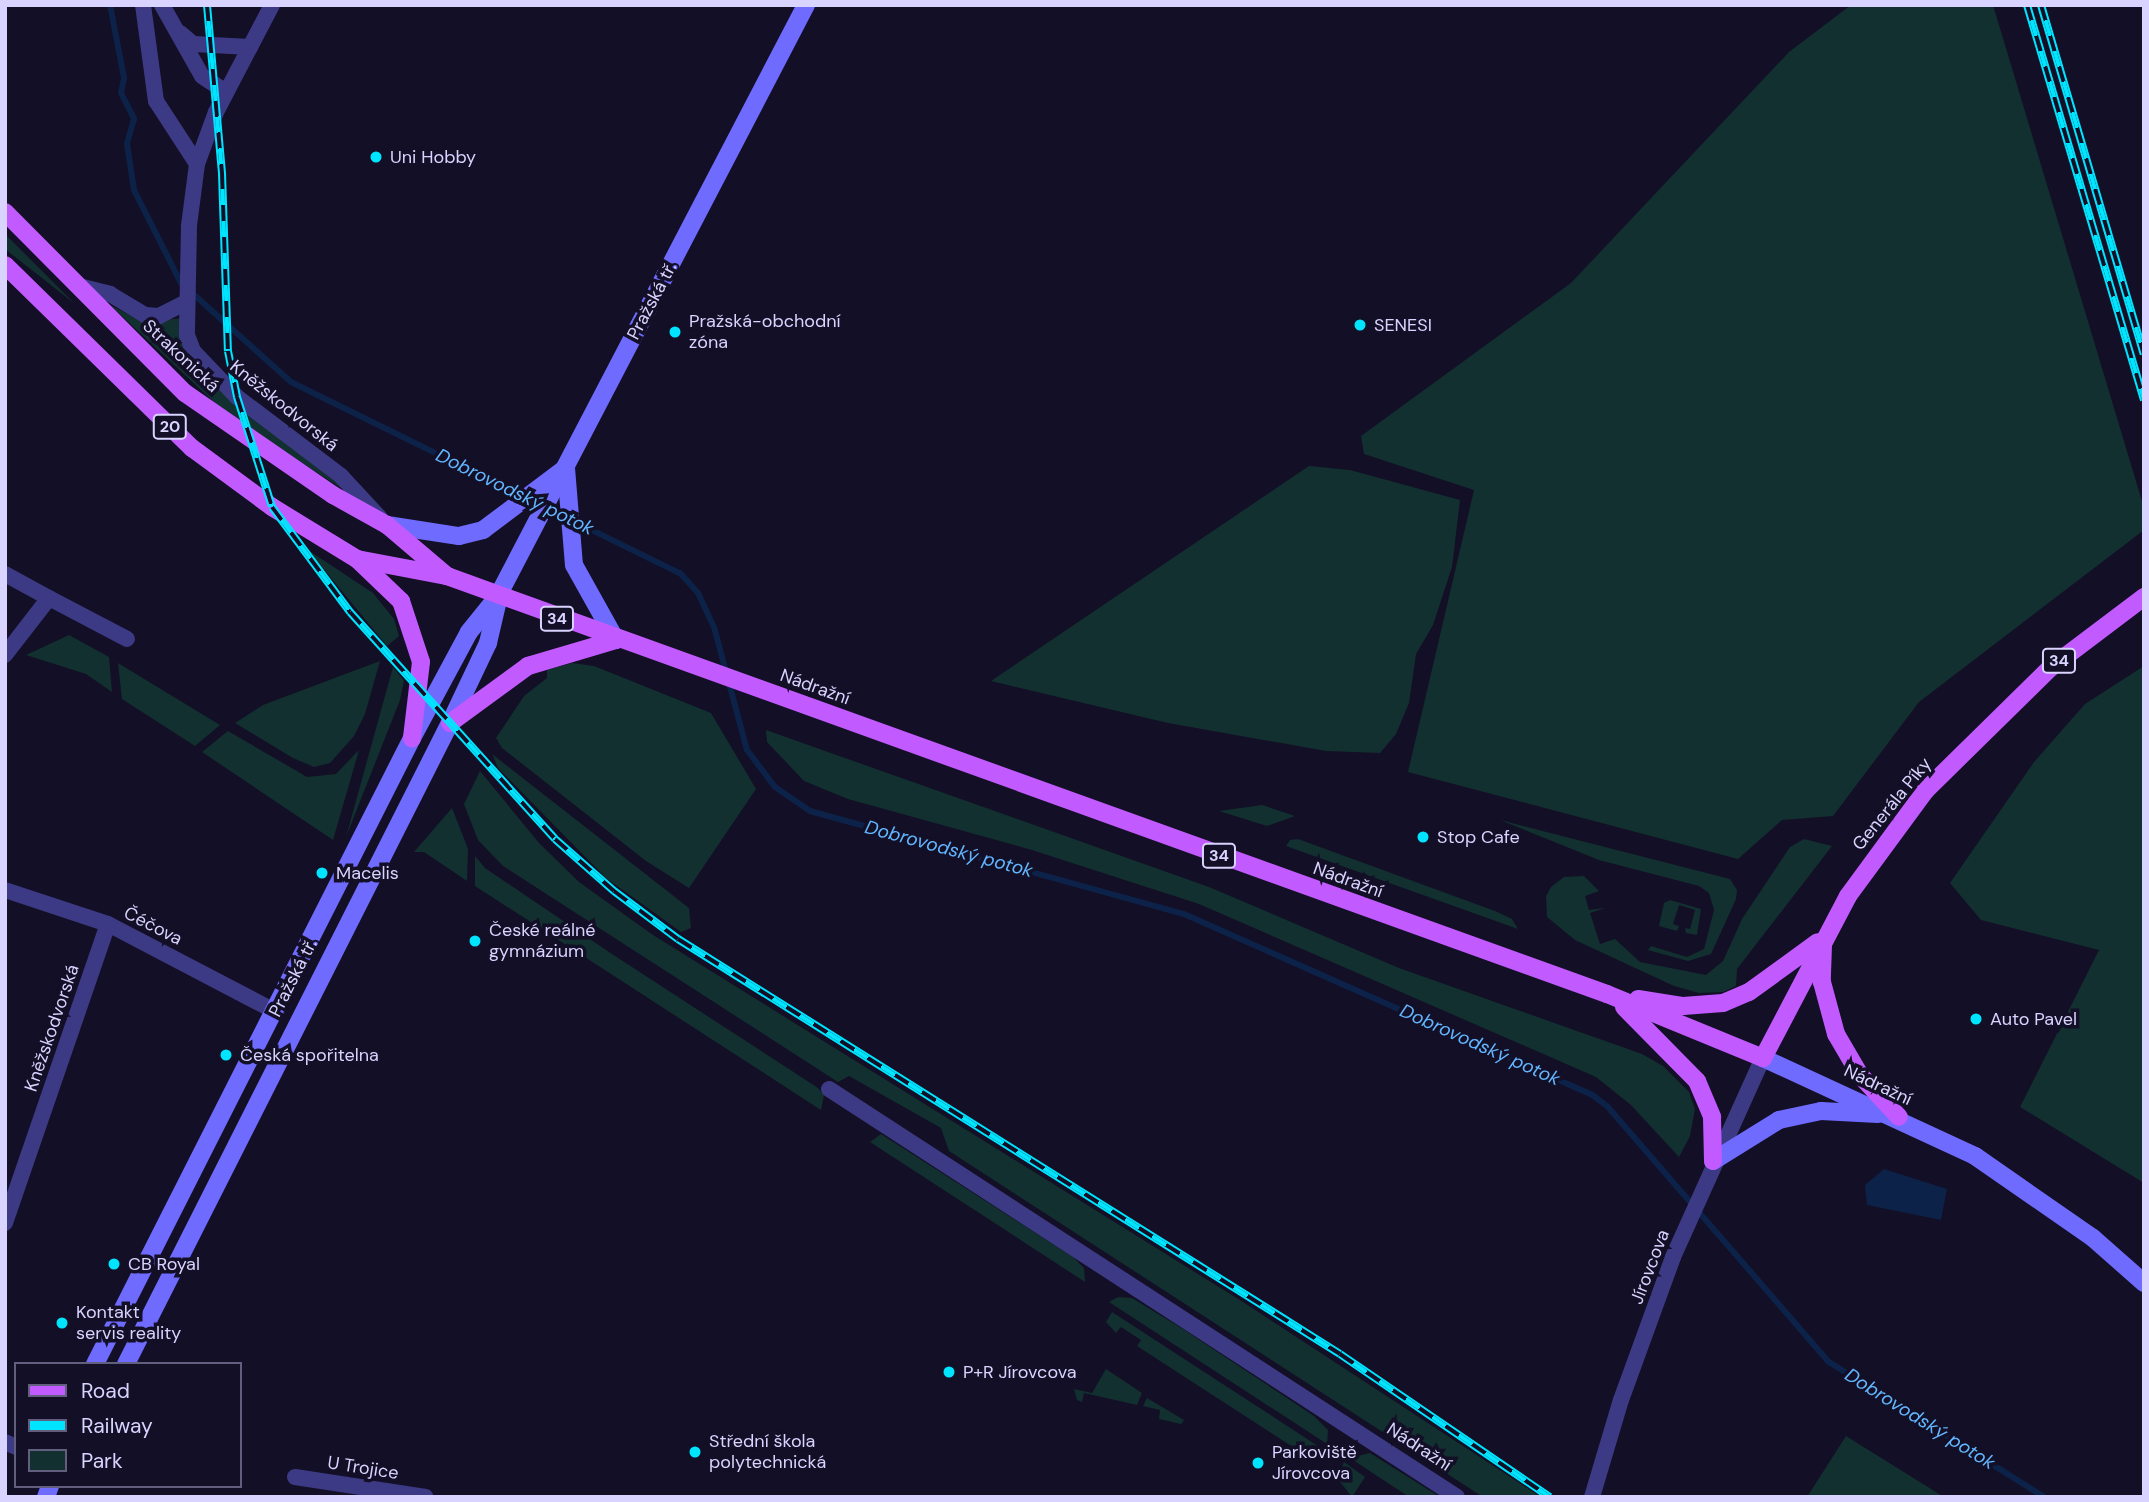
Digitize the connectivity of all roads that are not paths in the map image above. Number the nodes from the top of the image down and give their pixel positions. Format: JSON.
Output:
{"nodes":[{"id":1,"x":143,"y":5,"type":"edge"},
{"id":2,"x":162,"y":5,"type":"edge"},
{"id":3,"x":272,"y":5,"type":"edge"},
{"id":4,"x":806,"y":5,"type":"edge"},
{"id":5,"x":172,"y":26,"type":"junction"},
{"id":6,"x":250,"y":47,"type":"junction"},
{"id":7,"x":226,"y":92,"type":"junction"},
{"id":8,"x":197,"y":164,"type":"junction"},
{"id":9,"x":5,"y":212,"type":"edge"},
{"id":10,"x":5,"y":265,"type":"edge"},
{"id":11,"x":79,"y":286,"type":"junction"},
{"id":12,"x":185,"y":301,"type":"junction"},
{"id":13,"x":557,"y":487,"type":"junction"},
{"id":14,"x":387,"y":525,"type":"junction"},
{"id":15,"x":357,"y":559,"type":"junction"},
{"id":16,"x":5,"y":574,"type":"edge"},
{"id":17,"x":447,"y":576,"type":"junction"},
{"id":18,"x":498,"y":596,"type":"junction"},
{"id":19,"x":2144,"y":597,"type":"edge"},
{"id":20,"x":48,"y":598,"type":"junction"},
{"id":21,"x":127,"y":639,"type":"dead end"},
{"id":22,"x":616,"y":640,"type":"junction"},
{"id":23,"x":5,"y":655,"type":"edge"},
{"id":24,"x":450,"y":723,"type":"junction"},
{"id":25,"x":412,"y":737,"type":"junction"},
{"id":26,"x":5,"y":890,"type":"edge"},
{"id":27,"x":108,"y":924,"type":"junction"},
{"id":28,"x":1824,"y":938,"type":"junction"},
{"id":29,"x":1607,"y":994,"type":"junction"},
{"id":30,"x":276,"y":1012,"type":"junction"},
{"id":31,"x":1763,"y":1058,"type":"junction"},
{"id":32,"x":829,"y":1089,"type":"dead end"},
{"id":33,"x":1899,"y":1117,"type":"junction"},
{"id":34,"x":1713,"y":1161,"type":"junction"},
{"id":35,"x":5,"y":1223,"type":"edge"},
{"id":36,"x":2144,"y":1283,"type":"edge"},
{"id":37,"x":96,"y":1362,"type":"edge"},
{"id":38,"x":127,"y":1362,"type":"edge"},
{"id":39,"x":295,"y":1477,"type":"dead end"},
{"id":40,"x":425,"y":1497,"type":"edge"},
{"id":41,"x":1457,"y":1497,"type":"edge"},
{"id":42,"x":1592,"y":1497,"type":"edge"}],
"edges":[{"from":1,"to":8,"type":"street"},
{"from":2,"to":5,"type":"street"},
{"from":3,"to":6,"type":"street","name":"Kněžskodvorská"},
{"from":4,"to":13,"type":"street","name":"Pražská tř."},
{"from":5,"to":6,"type":"street"},
{"from":5,"to":7,"type":"street"},
{"from":6,"to":7,"type":"street","name":"Kněžskodvorská"},
{"from":7,"to":8,"type":"street","name":"Kněžskodvorská"},
{"from":8,"to":12,"type":"street","name":"Kněžskodvorská"},
{"from":9,"to":11,"type":"main road","name":"Strakonická","number":"20"},
{"from":10,"to":15,"type":"main road","number":"20"},
{"from":11,"to":12,"type":"street"},
{"from":11,"to":14,"type":"main road","name":"Strakonická","number":"20"},
{"from":12,"to":14,"type":"street","name":"Kněžskodvorská"},
{"from":13,"to":14,"type":"street"},
{"from":13,"to":18,"type":"street","name":"Pražská tř."},
{"from":13,"to":22,"type":"street"},
{"from":14,"to":17,"type":"main road","number":"20"},
{"from":15,"to":17,"type":"main road","number":"20"},
{"from":15,"to":25,"type":"main road"},
{"from":16,"to":20,"type":"street"},
{"from":17,"to":18,"type":"main road"},
{"from":18,"to":22,"type":"main road","name":"Nádražní","number":"34"},
{"from":18,"to":24,"type":"street","name":"Pražská tř."},
{"from":18,"to":25,"type":"street","name":"Pražská tř."},
{"from":19,"to":28,"type":"main road","name":"Generála Píky","number":"34"},
{"from":20,"to":21,"type":"street"},
{"from":20,"to":23,"type":"street"},
{"from":22,"to":24,"type":"main road"},
{"from":22,"to":29,"type":"main road","name":"Nádražní","number":"34"},
{"from":24,"to":38,"type":"street","name":"Pražská tř."},
{"from":25,"to":30,"type":"street","name":"Pražská tř."},
{"from":26,"to":27,"type":"street","name":"Čéčova"},
{"from":27,"to":30,"type":"street","name":"Čéčova"},
{"from":27,"to":35,"type":"street","name":"Kněžskodvorská"},
{"from":28,"to":29,"type":"main road"},
{"from":28,"to":31,"type":"main road","name":"Generála Píky","number":"34"},
{"from":28,"to":33,"type":"main road"},
{"from":29,"to":31,"type":"main road","name":"Nádražní","number":"34"},
{"from":29,"to":34,"type":"main road"},
{"from":30,"to":37,"type":"street","name":"Pražská tř."},
{"from":31,"to":33,"type":"street","name":"Nádražní"},
{"from":31,"to":34,"type":"street","name":"Jírovcova"},
{"from":32,"to":41,"type":"street","name":"Nádražní"},
{"from":33,"to":34,"type":"street"},
{"from":33,"to":36,"type":"street","name":"Nádražní"},
{"from":34,"to":42,"type":"street","name":"Jírovcova"},
{"from":39,"to":40,"type":"street","name":"U Trojice"}]}
